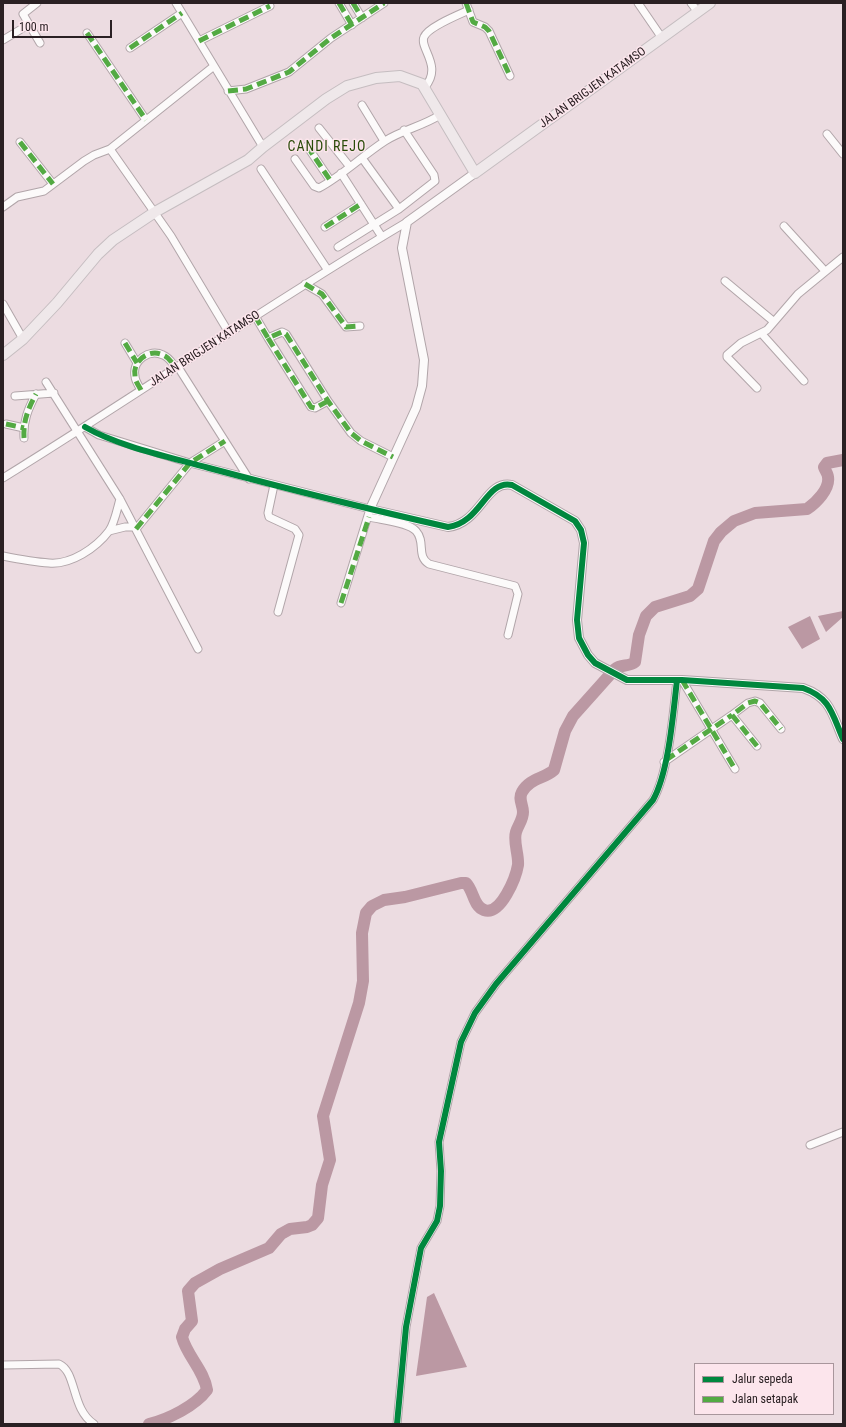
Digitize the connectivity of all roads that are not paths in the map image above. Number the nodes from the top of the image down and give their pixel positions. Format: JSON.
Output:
{"nodes":[{"id":1,"x":37,"y":3,"type":"edge"},
{"id":2,"x":176,"y":3,"type":"edge"},
{"id":3,"x":339,"y":3,"type":"edge"},
{"id":4,"x":353,"y":3,"type":"edge"},
{"id":5,"x":638,"y":3,"type":"edge"},
{"id":6,"x":691,"y":3,"type":"edge"},
{"id":7,"x":710,"y":3,"type":"edge"},
{"id":8,"x":380,"y":4,"type":"edge"},
{"id":9,"x":270,"y":6,"type":"dead end"},
{"id":10,"x":468,"y":6,"type":"edge"},
{"id":11,"x":698,"y":12,"type":"junction"},
{"id":12,"x":182,"y":13,"type":"junction"},
{"id":13,"x":362,"y":18,"type":"junction"},
{"id":14,"x":28,"y":25,"type":"junction"},
{"id":15,"x":352,"y":25,"type":"junction"},
{"id":16,"x":87,"y":33,"type":"dead end"},
{"id":17,"x":662,"y":38,"type":"junction"},
{"id":18,"x":3,"y":40,"type":"edge"},
{"id":19,"x":199,"y":41,"type":"junction"},
{"id":20,"x":40,"y":43,"type":"dead end"},
{"id":21,"x":130,"y":48,"type":"dead end"},
{"id":22,"x":214,"y":66,"type":"junction"},
{"id":23,"x":510,"y":76,"type":"dead end"},
{"id":24,"x":425,"y":87,"type":"junction"},
{"id":25,"x":228,"y":91,"type":"junction"},
{"id":26,"x":362,"y":105,"type":"dead end"},
{"id":27,"x":440,"y":115,"type":"junction"},
{"id":28,"x":146,"y":120,"type":"junction"},
{"id":29,"x":319,"y":128,"type":"dead end"},
{"id":30,"x":404,"y":130,"type":"junction"},
{"id":31,"x":827,"y":134,"type":"dead end"},
{"id":32,"x":384,"y":141,"type":"junction"},
{"id":33,"x":20,"y":142,"type":"dead end"},
{"id":34,"x":307,"y":146,"type":"dead end"},
{"id":35,"x":263,"y":147,"type":"junction"},
{"id":36,"x":110,"y":149,"type":"junction"},
{"id":37,"x":843,"y":154,"type":"edge"},
{"id":38,"x":362,"y":158,"type":"junction"},
{"id":39,"x":295,"y":159,"type":"dead end"},
{"id":40,"x":350,"y":167,"type":"junction"},
{"id":41,"x":261,"y":169,"type":"dead end"},
{"id":42,"x":341,"y":173,"type":"junction"},
{"id":43,"x":475,"y":173,"type":"junction"},
{"id":44,"x":330,"y":180,"type":"junction"},
{"id":45,"x":53,"y":184,"type":"junction"},
{"id":46,"x":361,"y":204,"type":"junction"},
{"id":47,"x":3,"y":207,"type":"edge"},
{"id":48,"x":399,"y":209,"type":"junction"},
{"id":49,"x":155,"y":212,"type":"junction"},
{"id":50,"x":407,"y":222,"type":"junction"},
{"id":51,"x":375,"y":225,"type":"junction"},
{"id":52,"x":784,"y":226,"type":"dead end"},
{"id":53,"x":325,"y":227,"type":"dead end"},
{"id":54,"x":382,"y":237,"type":"junction"},
{"id":55,"x":338,"y":247,"type":"dead end"},
{"id":56,"x":843,"y":257,"type":"edge"},
{"id":57,"x":327,"y":269,"type":"junction"},
{"id":58,"x":825,"y":271,"type":"junction"},
{"id":59,"x":725,"y":282,"type":"dead end"},
{"id":60,"x":305,"y":284,"type":"junction"},
{"id":61,"x":3,"y":304,"type":"edge"},
{"id":62,"x":255,"y":316,"type":"junction"},
{"id":63,"x":774,"y":321,"type":"junction"},
{"id":64,"x":360,"y":326,"type":"dead end"},
{"id":65,"x":229,"y":333,"type":"junction"},
{"id":66,"x":761,"y":334,"type":"junction"},
{"id":67,"x":268,"y":338,"type":"junction"},
{"id":68,"x":23,"y":339,"type":"junction"},
{"id":69,"x":125,"y":343,"type":"dead end"},
{"id":70,"x":3,"y":355,"type":"edge"},
{"id":71,"x":137,"y":363,"type":"junction"},
{"id":72,"x":177,"y":367,"type":"junction"},
{"id":73,"x":804,"y":381,"type":"dead end"},
{"id":74,"x":46,"y":382,"type":"dead end"},
{"id":75,"x":757,"y":388,"type":"dead end"},
{"id":76,"x":141,"y":390,"type":"junction"},
{"id":77,"x":54,"y":393,"type":"junction"},
{"id":78,"x":36,"y":394,"type":"junction"},
{"id":79,"x":15,"y":396,"type":"dead end"},
{"id":80,"x":328,"y":401,"type":"junction"},
{"id":81,"x":6,"y":424,"type":"dead end"},
{"id":82,"x":24,"y":428,"type":"junction"},
{"id":83,"x":82,"y":429,"type":"junction"},
{"id":84,"x":24,"y":438,"type":"dead end"},
{"id":85,"x":225,"y":441,"type":"junction"},
{"id":86,"x":393,"y":457,"type":"junction"},
{"id":87,"x":190,"y":464,"type":"junction"},
{"id":88,"x":3,"y":478,"type":"edge"},
{"id":89,"x":249,"y":479,"type":"junction"},
{"id":90,"x":274,"y":485,"type":"junction"},
{"id":91,"x":120,"y":499,"type":"junction"},
{"id":92,"x":370,"y":513,"type":"junction"},
{"id":93,"x":135,"y":528,"type":"junction"},
{"id":94,"x":109,"y":530,"type":"junction"},
{"id":95,"x":3,"y":556,"type":"edge"},
{"id":96,"x":341,"y":603,"type":"dead end"},
{"id":97,"x":278,"y":612,"type":"dead end"},
{"id":98,"x":508,"y":635,"type":"dead end"},
{"id":99,"x":198,"y":649,"type":"dead end"},
{"id":100,"x":679,"y":680,"type":"junction"},
{"id":101,"x":732,"y":715,"type":"junction"},
{"id":102,"x":781,"y":729,"type":"dead end"},
{"id":103,"x":712,"y":730,"type":"junction"},
{"id":104,"x":843,"y":739,"type":"edge"},
{"id":105,"x":757,"y":746,"type":"dead end"},
{"id":106,"x":664,"y":762,"type":"junction"},
{"id":107,"x":735,"y":769,"type":"dead end"},
{"id":108,"x":843,"y":1132,"type":"edge"},
{"id":109,"x":810,"y":1145,"type":"dead end"},
{"id":110,"x":3,"y":1365,"type":"edge"},
{"id":111,"x":94,"y":1424,"type":"edge"},
{"id":112,"x":397,"y":1424,"type":"edge"}],
"edges":[{"from":1,"to":14,"type":"street"},
{"from":2,"to":12,"type":"street"},
{"from":3,"to":15,"type":"street"},
{"from":4,"to":13,"type":"street"},
{"from":5,"to":17,"type":"street"},
{"from":6,"to":11,"type":"street"},
{"from":7,"to":11,"type":"main road","name":"JALAN BRIGJEN KATAMSO"},
{"from":8,"to":13,"type":"street"},
{"from":9,"to":19,"type":"street"},
{"from":10,"to":23,"type":"street"},
{"from":10,"to":24,"type":"street"},
{"from":11,"to":17,"type":"main road","name":"JALAN BRIGJEN KATAMSO"},
{"from":12,"to":19,"type":"street"},
{"from":12,"to":21,"type":"street"},
{"from":13,"to":15,"type":"street"},
{"from":14,"to":18,"type":"street"},
{"from":14,"to":20,"type":"street"},
{"from":15,"to":25,"type":"street"},
{"from":16,"to":28,"type":"street"},
{"from":17,"to":43,"type":"main road","name":"JALAN BRIGJEN KATAMSO"},
{"from":19,"to":22,"type":"street"},
{"from":22,"to":25,"type":"street"},
{"from":22,"to":28,"type":"street"},
{"from":24,"to":27,"type":"main road"},
{"from":24,"to":35,"type":"main road"},
{"from":25,"to":35,"type":"street"},
{"from":26,"to":32,"type":"street"},
{"from":27,"to":30,"type":"street"},
{"from":27,"to":43,"type":"main road"},
{"from":28,"to":36,"type":"street"},
{"from":29,"to":40,"type":"street"},
{"from":30,"to":32,"type":"street"},
{"from":30,"to":48,"type":"street"},
{"from":31,"to":37,"type":"street"},
{"from":32,"to":38,"type":"street"},
{"from":33,"to":45,"type":"street"},
{"from":34,"to":44,"type":"street"},
{"from":35,"to":49,"type":"main road"},
{"from":36,"to":45,"type":"street"},
{"from":36,"to":49,"type":"street"},
{"from":38,"to":40,"type":"street"},
{"from":38,"to":48,"type":"street"},
{"from":39,"to":44,"type":"street"},
{"from":40,"to":42,"type":"street"},
{"from":41,"to":57,"type":"street"},
{"from":42,"to":44,"type":"street"},
{"from":42,"to":46,"type":"street"},
{"from":43,"to":50,"type":"street"},
{"from":45,"to":47,"type":"street"},
{"from":46,"to":51,"type":"street"},
{"from":46,"to":53,"type":"street"},
{"from":48,"to":51,"type":"street"},
{"from":49,"to":65,"type":"street"},
{"from":49,"to":68,"type":"main road"},
{"from":50,"to":54,"type":"street","name":"JALAN BRIGJEN KATAMSO"},
{"from":50,"to":86,"type":"street"},
{"from":51,"to":54,"type":"street"},
{"from":51,"to":55,"type":"street"},
{"from":52,"to":58,"type":"street"},
{"from":54,"to":57,"type":"street","name":"JALAN BRIGJEN KATAMSO"},
{"from":56,"to":58,"type":"street"},
{"from":57,"to":60,"type":"street","name":"JALAN BRIGJEN KATAMSO"},
{"from":58,"to":63,"type":"street"},
{"from":59,"to":63,"type":"street"},
{"from":60,"to":62,"type":"street","name":"JALAN BRIGJEN KATAMSO"},
{"from":60,"to":64,"type":"street"},
{"from":61,"to":68,"type":"street"},
{"from":62,"to":65,"type":"street","name":"JALAN BRIGJEN KATAMSO"},
{"from":62,"to":67,"type":"street"},
{"from":63,"to":66,"type":"street"},
{"from":65,"to":72,"type":"street","name":"JALAN BRIGJEN KATAMSO"},
{"from":66,"to":73,"type":"street"},
{"from":66,"to":75,"type":"street"},
{"from":67,"to":80,"type":"street"},
{"from":67,"to":80,"type":"street"},
{"from":68,"to":70,"type":"main road"},
{"from":69,"to":71,"type":"street"},
{"from":71,"to":72,"type":"street"},
{"from":71,"to":76,"type":"street"},
{"from":72,"to":76,"type":"street","name":"JALAN BRIGJEN KATAMSO"},
{"from":72,"to":85,"type":"street"},
{"from":74,"to":77,"type":"street"},
{"from":76,"to":83,"type":"street","name":"JALAN BRIGJEN KATAMSO"},
{"from":77,"to":78,"type":"street"},
{"from":77,"to":83,"type":"street"},
{"from":78,"to":79,"type":"street"},
{"from":78,"to":82,"type":"street"},
{"from":80,"to":86,"type":"street"},
{"from":81,"to":82,"type":"street"},
{"from":82,"to":84,"type":"street"},
{"from":83,"to":87,"type":"street"},
{"from":83,"to":88,"type":"street","name":"JALAN BRIGJEN KATAMSO"},
{"from":83,"to":91,"type":"street"},
{"from":85,"to":87,"type":"street"},
{"from":85,"to":89,"type":"street"},
{"from":86,"to":92,"type":"street"},
{"from":87,"to":89,"type":"street"},
{"from":87,"to":93,"type":"street"},
{"from":89,"to":90,"type":"street"},
{"from":90,"to":92,"type":"street"},
{"from":90,"to":97,"type":"street"},
{"from":91,"to":93,"type":"street"},
{"from":91,"to":94,"type":"street"},
{"from":92,"to":96,"type":"street"},
{"from":92,"to":98,"type":"street"},
{"from":92,"to":100,"type":"street"},
{"from":93,"to":94,"type":"street"},
{"from":93,"to":99,"type":"street"},
{"from":94,"to":95,"type":"street"},
{"from":100,"to":103,"type":"street"},
{"from":100,"to":104,"type":"street"},
{"from":100,"to":106,"type":"street"},
{"from":101,"to":102,"type":"street"},
{"from":101,"to":103,"type":"street"},
{"from":101,"to":105,"type":"street"},
{"from":103,"to":106,"type":"street"},
{"from":103,"to":107,"type":"street"},
{"from":106,"to":112,"type":"street"},
{"from":108,"to":109,"type":"street"},
{"from":110,"to":111,"type":"street"}]}
